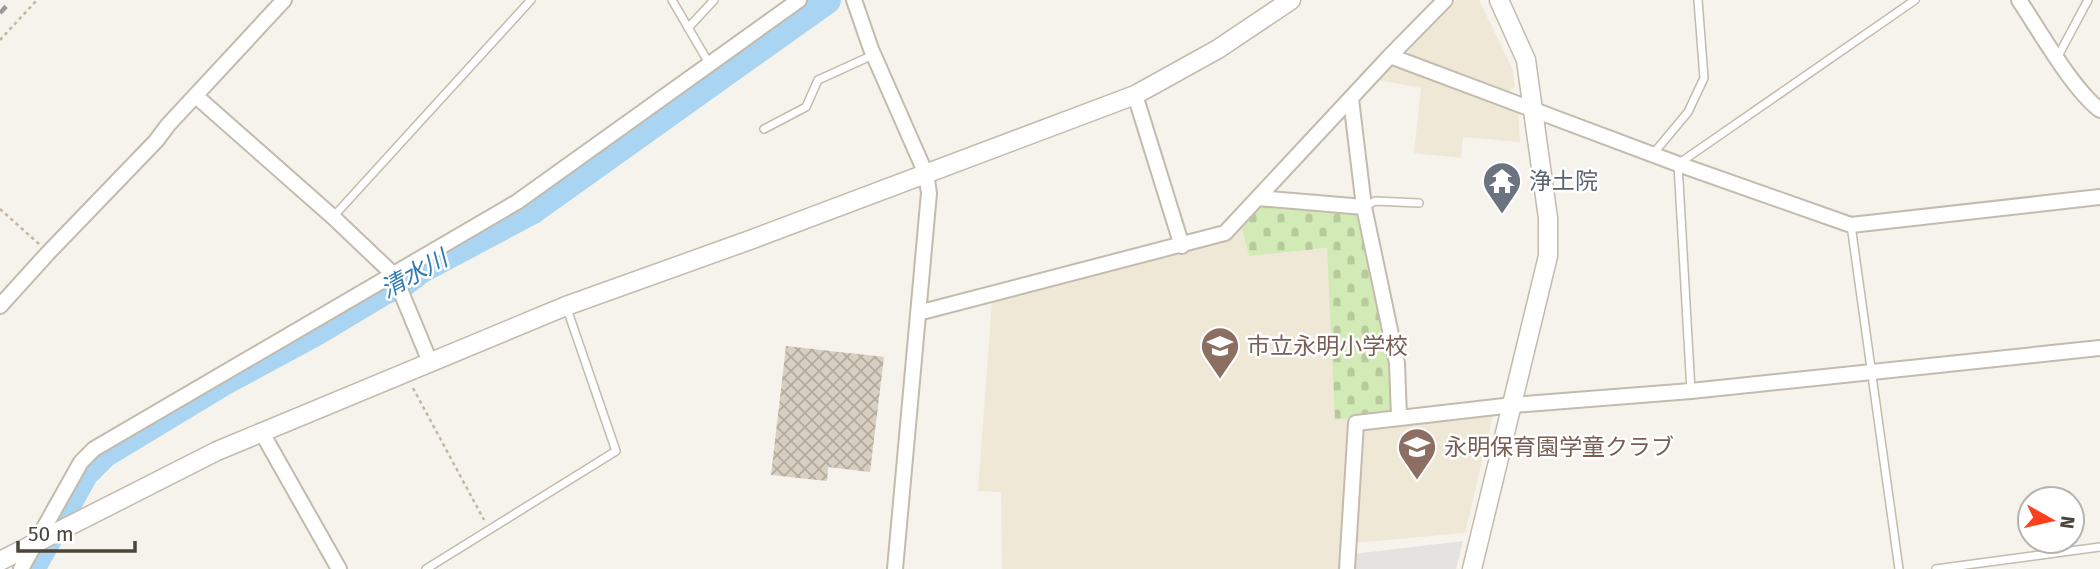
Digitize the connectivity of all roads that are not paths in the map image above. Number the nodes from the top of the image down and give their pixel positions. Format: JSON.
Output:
{"nodes":[{"id":1,"x":284,"y":0,"type":"edge"},
{"id":2,"x":531,"y":0,"type":"edge"},
{"id":3,"x":672,"y":0,"type":"edge"},
{"id":4,"x":714,"y":0,"type":"edge"},
{"id":5,"x":799,"y":0,"type":"edge"},
{"id":6,"x":853,"y":0,"type":"edge"},
{"id":7,"x":1291,"y":0,"type":"edge"},
{"id":8,"x":1445,"y":0,"type":"edge"},
{"id":9,"x":1499,"y":0,"type":"edge"},
{"id":10,"x":1698,"y":0,"type":"edge"},
{"id":11,"x":1915,"y":0,"type":"edge"},
{"id":12,"x":2019,"y":0,"type":"edge"},
{"id":13,"x":2088,"y":0,"type":"edge"},
{"id":14,"x":688,"y":28,"type":"junction"},
{"id":15,"x":874,"y":55,"type":"junction"},
{"id":16,"x":1390,"y":56,"type":"junction"},
{"id":17,"x":2057,"y":58,"type":"junction"},
{"id":18,"x":710,"y":65,"type":"junction"},
{"id":19,"x":1135,"y":95,"type":"junction"},
{"id":20,"x":197,"y":97,"type":"junction"},
{"id":21,"x":1351,"y":99,"type":"junction"},
{"id":22,"x":1532,"y":110,"type":"junction"},
{"id":23,"x":2100,"y":110,"type":"edge"},
{"id":24,"x":764,"y":128,"type":"dead end"},
{"id":25,"x":1653,"y":154,"type":"junction"},
{"id":26,"x":1678,"y":164,"type":"junction"},
{"id":27,"x":926,"y":174,"type":"junction"},
{"id":28,"x":2100,"y":197,"type":"edge"},
{"id":29,"x":1258,"y":198,"type":"junction"},
{"id":30,"x":1419,"y":203,"type":"dead end"},
{"id":31,"x":1364,"y":207,"type":"junction"},
{"id":32,"x":333,"y":217,"type":"junction"},
{"id":33,"x":1851,"y":225,"type":"junction"},
{"id":34,"x":1182,"y":246,"type":"junction"},
{"id":35,"x":394,"y":275,"type":"junction"},
{"id":36,"x":0,"y":306,"type":"edge"},
{"id":37,"x":566,"y":306,"type":"junction"},
{"id":38,"x":918,"y":313,"type":"junction"},
{"id":39,"x":2100,"y":348,"type":"edge"},
{"id":40,"x":430,"y":362,"type":"junction"},
{"id":41,"x":1872,"y":371,"type":"junction"},
{"id":42,"x":1691,"y":391,"type":"junction"},
{"id":43,"x":1513,"y":405,"type":"junction"},
{"id":44,"x":1399,"y":417,"type":"junction"},
{"id":45,"x":261,"y":431,"type":"junction"},
{"id":46,"x":34,"y":545,"type":"junction"},
{"id":47,"x":2100,"y":547,"type":"edge"},
{"id":48,"x":0,"y":561,"type":"edge"},
{"id":49,"x":21,"y":569,"type":"edge"},
{"id":50,"x":339,"y":569,"type":"edge"},
{"id":51,"x":426,"y":569,"type":"edge"},
{"id":52,"x":895,"y":569,"type":"edge"},
{"id":53,"x":1347,"y":569,"type":"edge"},
{"id":54,"x":1472,"y":569,"type":"edge"},
{"id":55,"x":1899,"y":569,"type":"edge"},
{"id":56,"x":1936,"y":569,"type":"edge"}],
"edges":[{"from":1,"to":20,"type":"street"},
{"from":2,"to":32,"type":"lane"},
{"from":3,"to":14,"type":"lane"},
{"from":4,"to":14,"type":"lane"},
{"from":5,"to":18,"type":"street"},
{"from":6,"to":15,"type":"street"},
{"from":7,"to":19,"type":"street"},
{"from":8,"to":16,"type":"street"},
{"from":9,"to":22,"type":"street"},
{"from":10,"to":25,"type":"lane"},
{"from":11,"to":26,"type":"lane"},
{"from":12,"to":17,"type":"street"},
{"from":13,"to":17,"type":"lane"},
{"from":14,"to":18,"type":"lane"},
{"from":15,"to":24,"type":"lane"},
{"from":15,"to":27,"type":"street"},
{"from":16,"to":21,"type":"street"},
{"from":16,"to":22,"type":"street"},
{"from":17,"to":23,"type":"street"},
{"from":18,"to":35,"type":"street"},
{"from":19,"to":27,"type":"street"},
{"from":19,"to":34,"type":"street"},
{"from":20,"to":32,"type":"street"},
{"from":20,"to":36,"type":"street"},
{"from":21,"to":29,"type":"street"},
{"from":21,"to":31,"type":"street"},
{"from":22,"to":25,"type":"street"},
{"from":22,"to":43,"type":"street"},
{"from":25,"to":26,"type":"street"},
{"from":26,"to":33,"type":"street"},
{"from":26,"to":42,"type":"lane"},
{"from":27,"to":37,"type":"street"},
{"from":27,"to":38,"type":"street"},
{"from":28,"to":33,"type":"street"},
{"from":29,"to":31,"type":"street"},
{"from":29,"to":34,"type":"street"},
{"from":30,"to":31,"type":"lane"},
{"from":31,"to":44,"type":"street"},
{"from":32,"to":35,"type":"street"},
{"from":33,"to":41,"type":"lane"},
{"from":34,"to":38,"type":"street"},
{"from":35,"to":40,"type":"street"},
{"from":35,"to":46,"type":"street"},
{"from":37,"to":40,"type":"street"},
{"from":37,"to":51,"type":"lane"},
{"from":38,"to":52,"type":"street"},
{"from":39,"to":41,"type":"street"},
{"from":40,"to":45,"type":"street"},
{"from":41,"to":42,"type":"street"},
{"from":41,"to":55,"type":"lane"},
{"from":42,"to":43,"type":"street"},
{"from":43,"to":44,"type":"street"},
{"from":43,"to":54,"type":"street"},
{"from":44,"to":53,"type":"street"},
{"from":45,"to":46,"type":"street"},
{"from":45,"to":50,"type":"street"},
{"from":46,"to":48,"type":"street"},
{"from":46,"to":49,"type":"street"},
{"from":47,"to":56,"type":"lane"}]}
